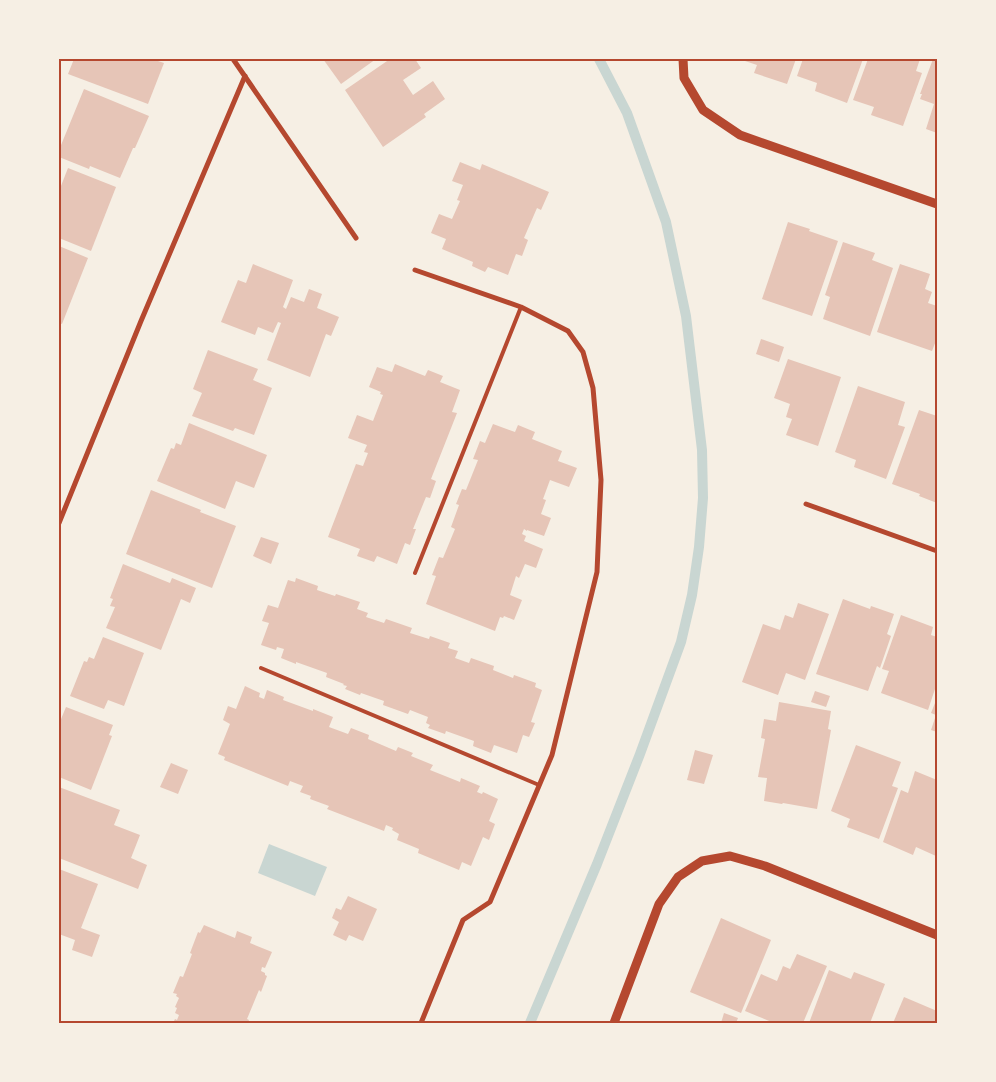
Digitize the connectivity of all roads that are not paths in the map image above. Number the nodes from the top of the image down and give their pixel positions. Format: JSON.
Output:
{"nodes":[{"id":1,"x":232,"y":59,"type":"edge"},
{"id":2,"x":683,"y":59,"type":"edge"},
{"id":3,"x":245,"y":76,"type":"junction"},
{"id":4,"x":937,"y":204,"type":"edge"},
{"id":5,"x":356,"y":238,"type":"dead end"},
{"id":6,"x":415,"y":270,"type":"dead end"},
{"id":7,"x":521,"y":307,"type":"junction"},
{"id":8,"x":806,"y":504,"type":"dead end"},
{"id":9,"x":59,"y":523,"type":"edge"},
{"id":10,"x":937,"y":551,"type":"edge"},
{"id":11,"x":416,"y":573,"type":"dead end"},
{"id":12,"x":261,"y":668,"type":"dead end"},
{"id":13,"x":539,"y":785,"type":"junction"},
{"id":14,"x":937,"y":935,"type":"edge"},
{"id":15,"x":421,"y":1023,"type":"edge"},
{"id":16,"x":614,"y":1023,"type":"edge"}],
"edges":[{"from":1,"to":3,"type":"street"},
{"from":2,"to":4,"type":"street"},
{"from":3,"to":5,"type":"street"},
{"from":3,"to":9,"type":"street"},
{"from":6,"to":7,"type":"street"},
{"from":7,"to":11,"type":"lane"},
{"from":7,"to":13,"type":"street"},
{"from":8,"to":10,"type":"street"},
{"from":12,"to":13,"type":"lane"},
{"from":13,"to":15,"type":"street"},
{"from":14,"to":16,"type":"street"}]}
